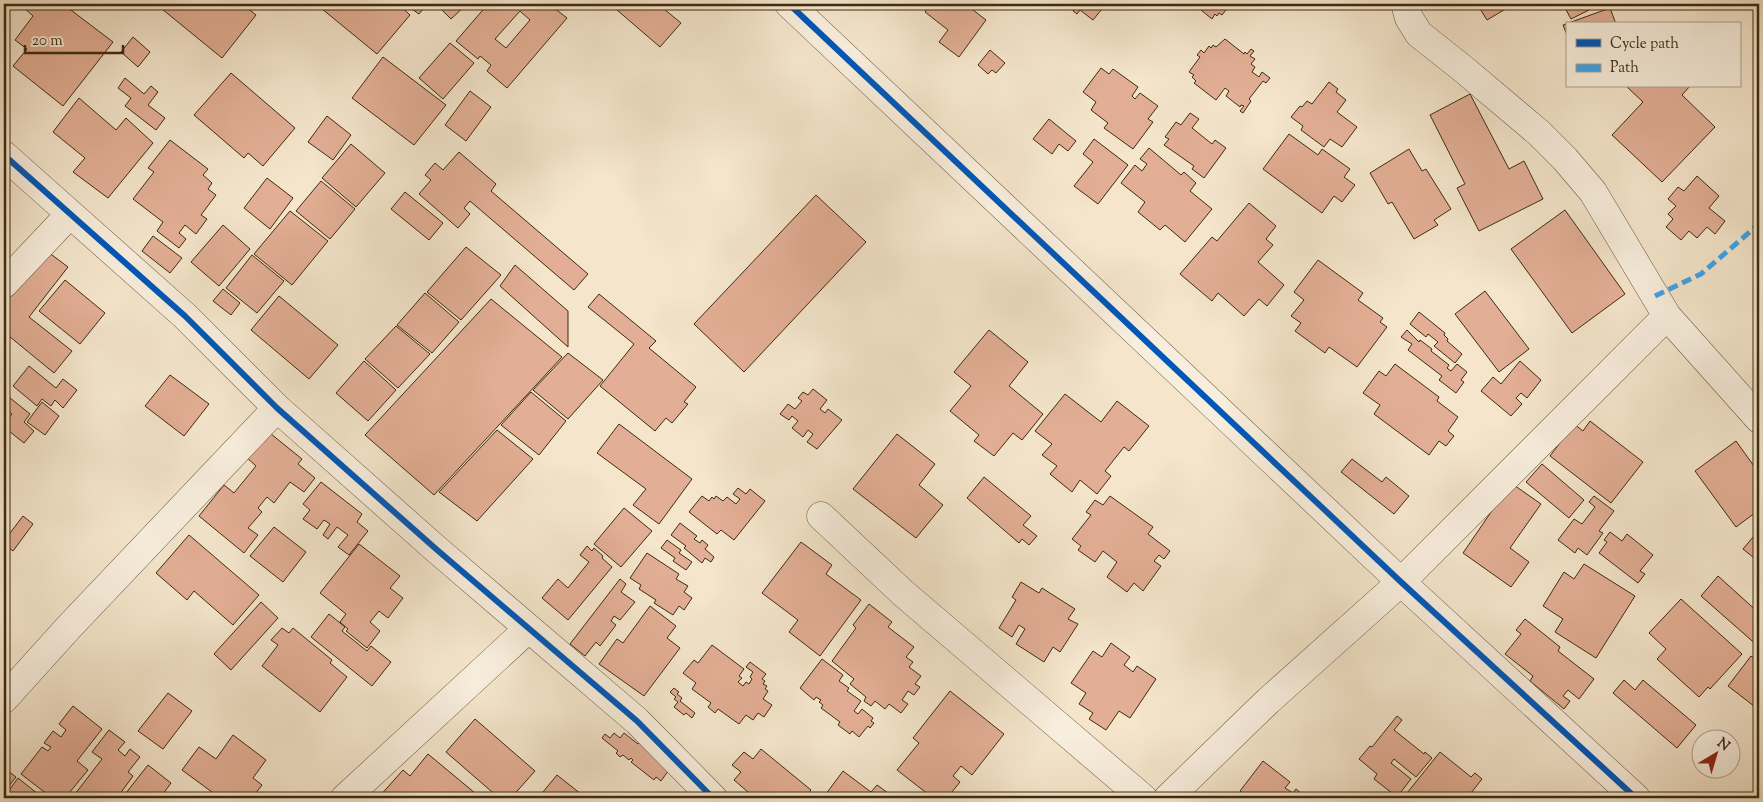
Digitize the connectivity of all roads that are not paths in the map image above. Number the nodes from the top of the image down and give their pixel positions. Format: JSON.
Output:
{"nodes":[{"id":1,"x":788,"y":4,"type":"edge"},
{"id":2,"x":1405,"y":4,"type":"edge"},
{"id":3,"x":4,"y":155,"type":"edge"},
{"id":4,"x":70,"y":214,"type":"junction"},
{"id":5,"x":4,"y":284,"type":"edge"},
{"id":6,"x":1667,"y":316,"type":"junction"},
{"id":7,"x":277,"y":408,"type":"junction"},
{"id":8,"x":1759,"y":419,"type":"edge"},
{"id":9,"x":821,"y":516,"type":"dead end"},
{"id":10,"x":1401,"y":582,"type":"junction"},
{"id":11,"x":528,"y":629,"type":"junction"},
{"id":12,"x":4,"y":699,"type":"edge"},
{"id":13,"x":345,"y":798,"type":"edge"},
{"id":14,"x":713,"y":798,"type":"edge"},
{"id":15,"x":1143,"y":798,"type":"edge"},
{"id":16,"x":1168,"y":798,"type":"edge"},
{"id":17,"x":1636,"y":798,"type":"edge"}],
"edges":[{"from":1,"to":10,"type":"street"},
{"from":2,"to":6,"type":"street"},
{"from":3,"to":4,"type":"street"},
{"from":4,"to":5,"type":"street"},
{"from":4,"to":7,"type":"street"},
{"from":6,"to":8,"type":"street"},
{"from":6,"to":10,"type":"street"},
{"from":7,"to":11,"type":"street"},
{"from":7,"to":12,"type":"street"},
{"from":9,"to":15,"type":"street"},
{"from":10,"to":16,"type":"street"},
{"from":10,"to":17,"type":"street"},
{"from":11,"to":13,"type":"street"},
{"from":11,"to":14,"type":"street"}]}
